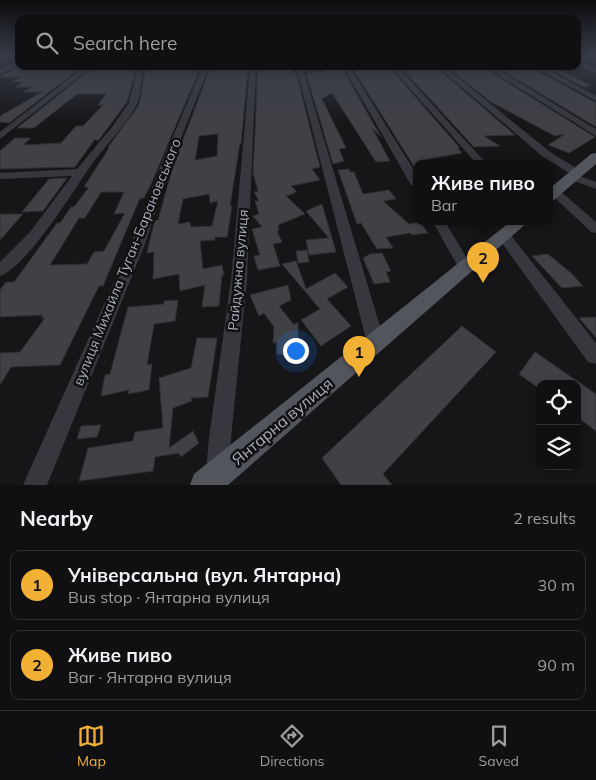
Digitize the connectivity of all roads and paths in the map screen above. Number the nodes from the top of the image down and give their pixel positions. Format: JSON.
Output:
{"nodes":[{"id":1,"x":75,"y":78,"type":"edge"},
{"id":2,"x":137,"y":78,"type":"edge"},
{"id":3,"x":201,"y":78,"type":"edge"},
{"id":4,"x":252,"y":78,"type":"edge"},
{"id":5,"x":302,"y":78,"type":"edge"},
{"id":6,"x":353,"y":78,"type":"edge"},
{"id":7,"x":404,"y":78,"type":"edge"},
{"id":8,"x":454,"y":78,"type":"edge"},
{"id":9,"x":506,"y":78,"type":"edge"},
{"id":10,"x":558,"y":78,"type":"edge"},
{"id":11,"x":596,"y":98,"type":"edge"},
{"id":12,"x":596,"y":132,"type":"edge"},
{"id":13,"x":0,"y":136,"type":"edge"},
{"id":14,"x":596,"y":157,"type":"edge"},
{"id":15,"x":478,"y":160,"type":"edge"},
{"id":16,"x":81,"y":172,"type":"junction"},
{"id":17,"x":575,"y":175,"type":"junction"},
{"id":18,"x":0,"y":176,"type":"edge"},
{"id":19,"x":413,"y":178,"type":"edge"},
{"id":20,"x":596,"y":186,"type":"edge"},
{"id":21,"x":553,"y":193,"type":"edge"},
{"id":22,"x":553,"y":195,"type":"edge"},
{"id":23,"x":440,"y":225,"type":"edge"},
{"id":24,"x":512,"y":229,"type":"edge"},
{"id":25,"x":596,"y":229,"type":"edge"},
{"id":26,"x":466,"y":268,"type":"junction"},
{"id":27,"x":0,"y":270,"type":"edge"},
{"id":28,"x":376,"y":343,"type":"junction"},
{"id":29,"x":595,"y":356,"type":"dead end"},
{"id":30,"x":211,"y":480,"type":"edge"},
{"id":31,"x":35,"y":485,"type":"edge"}],
"edges":[{"from":1,"to":13,"type":"street"},
{"from":2,"to":16,"type":"street"},
{"from":3,"to":31,"type":"street","name":"вулиця Михайла Туган-Барановського"},
{"from":4,"to":30,"type":"street","name":"Райдужна вулиця"},
{"from":5,"to":28,"type":"street"},
{"from":6,"to":19,"type":"street"},
{"from":7,"to":15,"type":"street"},
{"from":8,"to":17,"type":"street"},
{"from":9,"to":12,"type":"street"},
{"from":10,"to":11,"type":"street"},
{"from":14,"to":17,"type":"main road"},
{"from":16,"to":18,"type":"street"},
{"from":16,"to":27,"type":"street"},
{"from":17,"to":20,"type":"street"},
{"from":17,"to":21,"type":"main road"},
{"from":22,"to":25,"type":"street"},
{"from":23,"to":26,"type":"street"},
{"from":24,"to":26,"type":"main road","name":"Янтарна вулиця"},
{"from":24,"to":29,"type":"street"},
{"from":26,"to":28,"type":"main road","name":"Янтарна вулиця"},
{"from":28,"to":30,"type":"main road","name":"Янтарна вулиця"}]}
